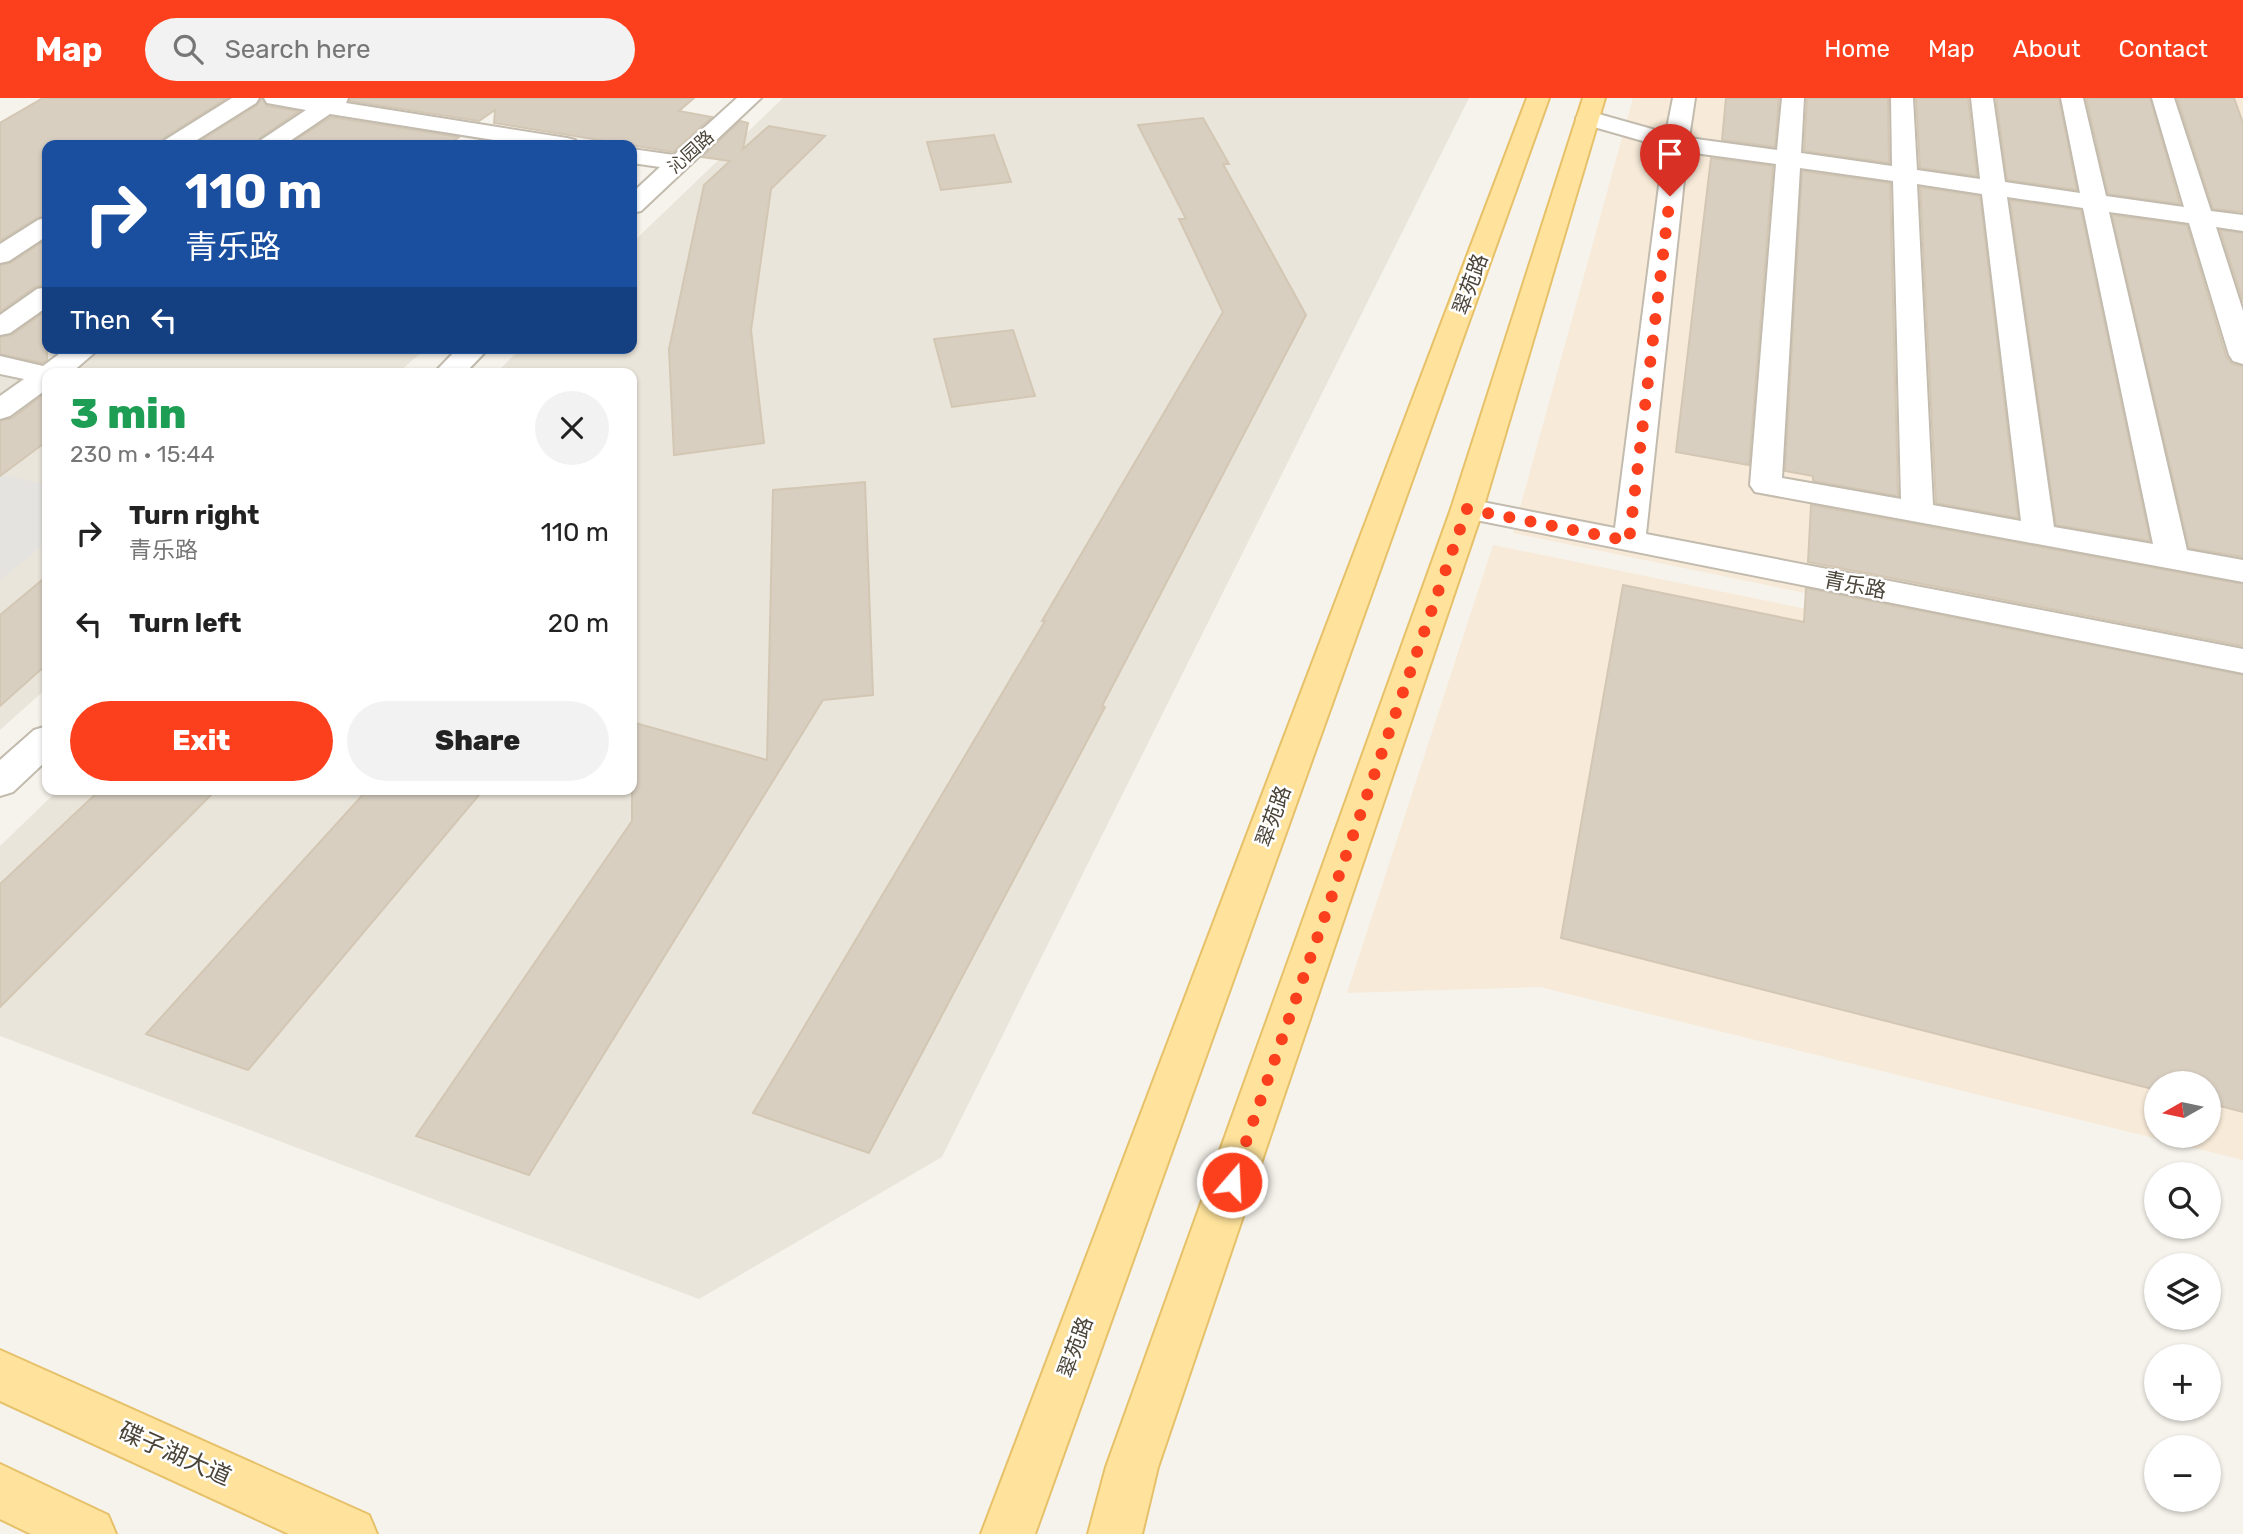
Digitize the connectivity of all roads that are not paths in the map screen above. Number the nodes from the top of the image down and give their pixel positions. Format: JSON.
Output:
{"nodes":[{"id":1,"x":248,"y":98,"type":"edge"},
{"id":2,"x":275,"y":98,"type":"edge"},
{"id":3,"x":434,"y":98,"type":"edge"},
{"id":4,"x":750,"y":98,"type":"edge"},
{"id":5,"x":1538,"y":98,"type":"edge"},
{"id":6,"x":1684,"y":98,"type":"edge"},
{"id":7,"x":1793,"y":98,"type":"edge"},
{"id":8,"x":1902,"y":98,"type":"edge"},
{"id":9,"x":1982,"y":98,"type":"edge"},
{"id":10,"x":2072,"y":98,"type":"edge"},
{"id":11,"x":2163,"y":98,"type":"edge"},
{"id":12,"x":332,"y":102,"type":"edge"},
{"id":13,"x":1591,"y":108,"type":"edge"},
{"id":14,"x":405,"y":119,"type":"junction"},
{"id":15,"x":377,"y":139,"type":"dead end"},
{"id":16,"x":181,"y":140,"type":"edge"},
{"id":17,"x":276,"y":140,"type":"edge"},
{"id":18,"x":536,"y":140,"type":"edge"},
{"id":19,"x":1676,"y":143,"type":"junction"},
{"id":20,"x":637,"y":157,"type":"edge"},
{"id":21,"x":1788,"y":159,"type":"junction"},
{"id":22,"x":678,"y":163,"type":"junction"},
{"id":23,"x":1905,"y":175,"type":"junction"},
{"id":24,"x":1993,"y":188,"type":"junction"},
{"id":25,"x":637,"y":201,"type":"edge"},
{"id":26,"x":2094,"y":202,"type":"junction"},
{"id":27,"x":2200,"y":217,"type":"junction"},
{"id":28,"x":2243,"y":223,"type":"edge"},
{"id":29,"x":42,"y":228,"type":"edge"},
{"id":30,"x":0,"y":255,"type":"edge"},
{"id":31,"x":42,"y":298,"type":"edge"},
{"id":32,"x":0,"y":327,"type":"edge"},
{"id":33,"x":78,"y":354,"type":"edge"},
{"id":34,"x":469,"y":354,"type":"edge"},
{"id":35,"x":2243,"y":355,"type":"edge"},
{"id":36,"x":0,"y":365,"type":"edge"},
{"id":37,"x":59,"y":368,"type":"edge"},
{"id":38,"x":453,"y":368,"type":"edge"},
{"id":39,"x":42,"y":375,"type":"edge"},
{"id":40,"x":42,"y":380,"type":"edge"},
{"id":41,"x":0,"y":410,"type":"edge"},
{"id":42,"x":1467,"y":509,"type":"junction"},
{"id":43,"x":1917,"y":512,"type":"junction"},
{"id":44,"x":2039,"y":534,"type":"junction"},
{"id":45,"x":1629,"y":541,"type":"junction"},
{"id":46,"x":2172,"y":558,"type":"junction"},
{"id":47,"x":2243,"y":571,"type":"edge"},
{"id":48,"x":2243,"y":661,"type":"edge"},
{"id":49,"x":42,"y":744,"type":"edge"},
{"id":50,"x":0,"y":782,"type":"edge"},
{"id":51,"x":0,"y":1375,"type":"edge"},
{"id":52,"x":0,"y":1491,"type":"edge"},
{"id":53,"x":89,"y":1534,"type":"edge"},
{"id":54,"x":350,"y":1534,"type":"edge"},
{"id":55,"x":1009,"y":1534,"type":"edge"},
{"id":56,"x":1115,"y":1534,"type":"edge"}],
"edges":[{"from":1,"to":16,"type":"street"},
{"from":2,"to":12,"type":"street"},
{"from":3,"to":14,"type":"street"},
{"from":4,"to":22,"type":"street","name":"沁园路"},
{"from":5,"to":55,"type":"main road","name":"翠苑路"},
{"from":6,"to":19,"type":"street"},
{"from":7,"to":21,"type":"street"},
{"from":8,"to":23,"type":"street"},
{"from":9,"to":24,"type":"street"},
{"from":10,"to":26,"type":"street"},
{"from":11,"to":27,"type":"street"},
{"from":12,"to":14,"type":"street"},
{"from":12,"to":17,"type":"street"},
{"from":13,"to":19,"type":"street"},
{"from":13,"to":42,"type":"main road"},
{"from":14,"to":15,"type":"street"},
{"from":14,"to":18,"type":"street"},
{"from":19,"to":21,"type":"street"},
{"from":19,"to":45,"type":"street"},
{"from":20,"to":22,"type":"street"},
{"from":21,"to":23,"type":"street"},
{"from":21,"to":43,"type":"street"},
{"from":22,"to":25,"type":"street","name":"沁园路"},
{"from":23,"to":24,"type":"street"},
{"from":23,"to":43,"type":"street"},
{"from":24,"to":26,"type":"street"},
{"from":24,"to":44,"type":"street"},
{"from":26,"to":27,"type":"street"},
{"from":26,"to":46,"type":"street"},
{"from":27,"to":28,"type":"street"},
{"from":27,"to":35,"type":"street"},
{"from":29,"to":30,"type":"street"},
{"from":31,"to":32,"type":"street"},
{"from":33,"to":37,"type":"street"},
{"from":34,"to":38,"type":"street"},
{"from":36,"to":39,"type":"street"},
{"from":40,"to":41,"type":"street"},
{"from":42,"to":45,"type":"street","name":"青乐路"},
{"from":42,"to":56,"type":"main road"},
{"from":43,"to":44,"type":"street"},
{"from":44,"to":46,"type":"street"},
{"from":45,"to":48,"type":"street","name":"青乐路"},
{"from":46,"to":47,"type":"street"},
{"from":49,"to":50,"type":"street"},
{"from":51,"to":54,"type":"main road","name":"碟子湖大道"},
{"from":52,"to":53,"type":"main road"}]}
